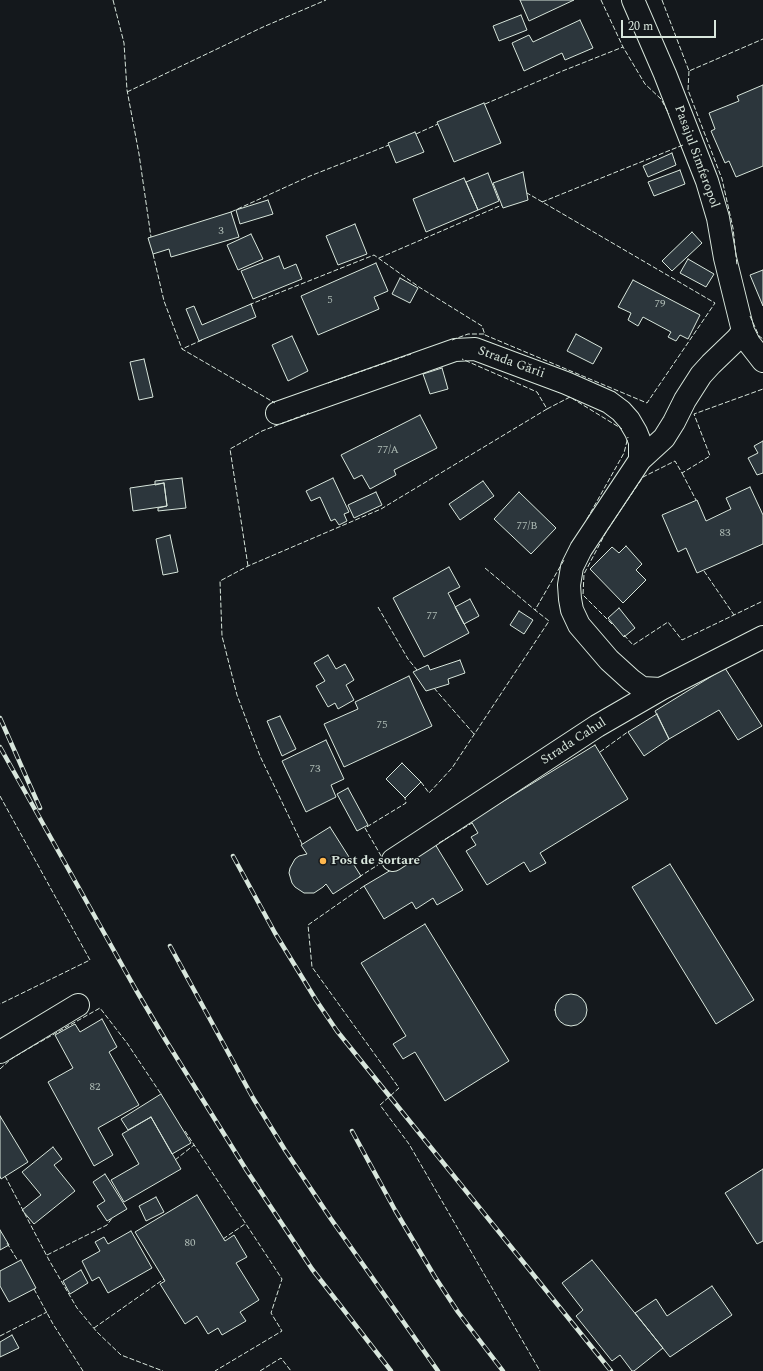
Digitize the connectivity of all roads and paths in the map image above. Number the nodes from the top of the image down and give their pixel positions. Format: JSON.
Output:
{"nodes":[{"id":1,"x":633,"y":0,"type":"edge"},
{"id":2,"x":743,"y":331,"type":"junction"},
{"id":3,"x":763,"y":361,"type":"edge"},
{"id":4,"x":277,"y":413,"type":"dead end"},
{"id":5,"x":640,"y":460,"type":"junction"},
{"id":6,"x":763,"y":637,"type":"edge"},
{"id":7,"x":661,"y":689,"type":"junction"},
{"id":8,"x":394,"y":860,"type":"dead end"},
{"id":9,"x":78,"y":1005,"type":"dead end"},
{"id":10,"x":0,"y":1052,"type":"edge"}],
"edges":[{"from":1,"to":2,"type":"street","name":"Pasajul Simferopol"},
{"from":2,"to":3,"type":"street","name":"Pasajul Simferopol"},
{"from":2,"to":5,"type":"street"},
{"from":4,"to":5,"type":"street","name":"Strada Gării"},
{"from":5,"to":7,"type":"street"},
{"from":6,"to":7,"type":"street","name":"Strada Cahul"},
{"from":7,"to":8,"type":"street","name":"Strada Cahul"},
{"from":9,"to":10,"type":"street"}]}
